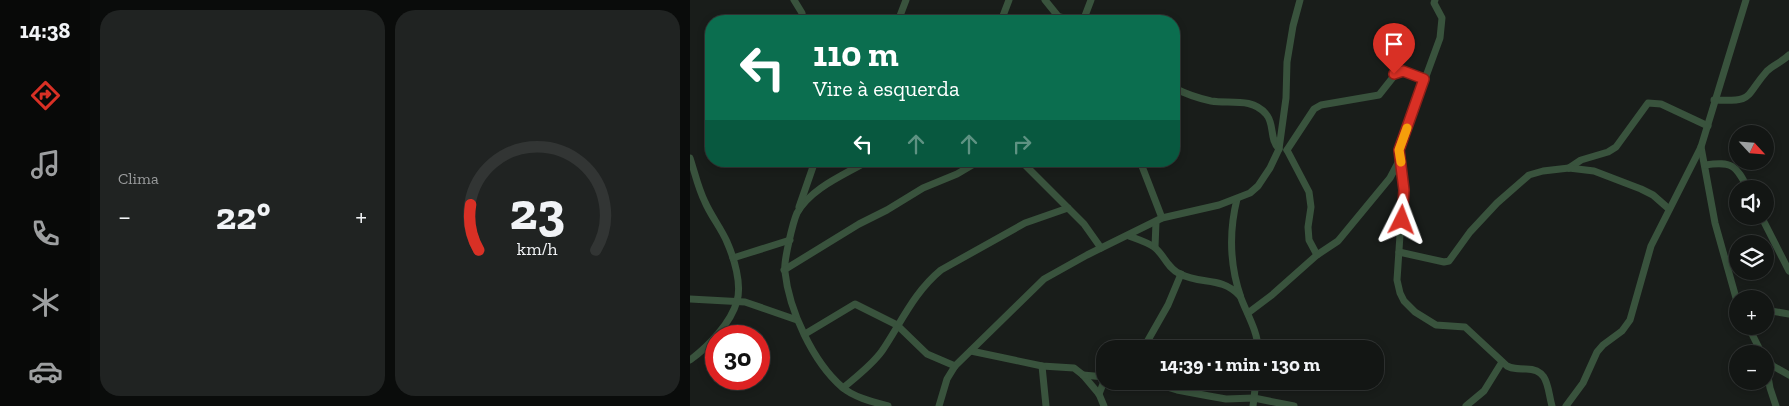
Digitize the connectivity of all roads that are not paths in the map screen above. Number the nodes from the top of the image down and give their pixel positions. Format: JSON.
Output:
{"nodes":[{"id":1,"x":794,"y":0,"type":"edge"},
{"id":2,"x":906,"y":0,"type":"edge"},
{"id":3,"x":1009,"y":0,"type":"edge"},
{"id":4,"x":1046,"y":0,"type":"edge"},
{"id":5,"x":1091,"y":0,"type":"edge"},
{"id":6,"x":1300,"y":0,"type":"edge"},
{"id":7,"x":1435,"y":0,"type":"edge"},
{"id":8,"x":1746,"y":0,"type":"edge"},
{"id":9,"x":802,"y":15,"type":"edge"},
{"id":10,"x":900,"y":15,"type":"edge"},
{"id":11,"x":1003,"y":15,"type":"edge"},
{"id":12,"x":1059,"y":15,"type":"edge"},
{"id":13,"x":1085,"y":15,"type":"edge"},
{"id":14,"x":1789,"y":55,"type":"edge"},
{"id":15,"x":1424,"y":79,"type":"junction"},
{"id":16,"x":1180,"y":91,"type":"edge"},
{"id":17,"x":1714,"y":100,"type":"junction"},
{"id":18,"x":1708,"y":126,"type":"junction"},
{"id":19,"x":1701,"y":147,"type":"junction"},
{"id":20,"x":1278,"y":149,"type":"junction"},
{"id":21,"x":1287,"y":150,"type":"junction"},
{"id":22,"x":690,"y":158,"type":"edge"},
{"id":23,"x":1401,"y":158,"type":"junction"},
{"id":24,"x":1705,"y":164,"type":"junction"},
{"id":25,"x":813,"y":167,"type":"edge"},
{"id":26,"x":858,"y":167,"type":"edge"},
{"id":27,"x":969,"y":167,"type":"edge"},
{"id":28,"x":1027,"y":167,"type":"edge"},
{"id":29,"x":1142,"y":167,"type":"edge"},
{"id":30,"x":1569,"y":168,"type":"junction"},
{"id":31,"x":1743,"y":180,"type":"edge"},
{"id":32,"x":1236,"y":199,"type":"junction"},
{"id":33,"x":1068,"y":208,"type":"junction"},
{"id":34,"x":1669,"y":209,"type":"junction"},
{"id":35,"x":798,"y":212,"type":"junction"},
{"id":36,"x":1159,"y":220,"type":"junction"},
{"id":37,"x":1766,"y":225,"type":"edge"},
{"id":38,"x":1129,"y":236,"type":"junction"},
{"id":39,"x":790,"y":240,"type":"junction"},
{"id":40,"x":1155,"y":247,"type":"junction"},
{"id":41,"x":1101,"y":248,"type":"junction"},
{"id":42,"x":1399,"y":252,"type":"junction"},
{"id":43,"x":1317,"y":255,"type":"junction"},
{"id":44,"x":733,"y":258,"type":"junction"},
{"id":45,"x":784,"y":270,"type":"junction"},
{"id":46,"x":1789,"y":270,"type":"edge"},
{"id":47,"x":1180,"y":274,"type":"junction"},
{"id":48,"x":1734,"y":290,"type":"edge"},
{"id":49,"x":1241,"y":296,"type":"junction"},
{"id":50,"x":690,"y":299,"type":"edge"},
{"id":51,"x":737,"y":301,"type":"junction"},
{"id":52,"x":1774,"y":312,"type":"edge"},
{"id":53,"x":1248,"y":313,"type":"junction"},
{"id":54,"x":1789,"y":314,"type":"edge"},
{"id":55,"x":797,"y":320,"type":"junction"},
{"id":56,"x":897,"y":325,"type":"junction"},
{"id":57,"x":805,"y":334,"type":"junction"},
{"id":58,"x":1148,"y":340,"type":"edge"},
{"id":59,"x":1256,"y":340,"type":"edge"},
{"id":60,"x":971,"y":351,"type":"junction"},
{"id":61,"x":690,"y":360,"type":"edge"},
{"id":62,"x":1502,"y":362,"type":"junction"},
{"id":63,"x":955,"y":366,"type":"junction"},
{"id":64,"x":1042,"y":366,"type":"junction"},
{"id":65,"x":1774,"y":367,"type":"edge"},
{"id":66,"x":1083,"y":375,"type":"junction"},
{"id":67,"x":1789,"y":375,"type":"edge"},
{"id":68,"x":1096,"y":377,"type":"edge"},
{"id":69,"x":843,"y":388,"type":"junction"},
{"id":70,"x":1100,"y":390,"type":"edge"},
{"id":71,"x":1177,"y":390,"type":"edge"},
{"id":72,"x":1255,"y":390,"type":"edge"},
{"id":73,"x":1771,"y":390,"type":"edge"},
{"id":74,"x":1099,"y":394,"type":"junction"},
{"id":75,"x":1254,"y":398,"type":"junction"},
{"id":76,"x":888,"y":406,"type":"edge"},
{"id":77,"x":938,"y":406,"type":"edge"},
{"id":78,"x":1046,"y":406,"type":"edge"},
{"id":79,"x":1104,"y":406,"type":"edge"},
{"id":80,"x":1253,"y":406,"type":"edge"},
{"id":81,"x":1294,"y":406,"type":"edge"},
{"id":82,"x":1466,"y":406,"type":"edge"},
{"id":83,"x":1552,"y":406,"type":"edge"},
{"id":84,"x":1566,"y":406,"type":"edge"},
{"id":85,"x":1776,"y":406,"type":"edge"}],
"edges":[{"from":1,"to":9,"type":"street"},
{"from":2,"to":10,"type":"street"},
{"from":3,"to":11,"type":"street"},
{"from":4,"to":12,"type":"street"},
{"from":5,"to":13,"type":"street"},
{"from":6,"to":20,"type":"street"},
{"from":7,"to":15,"type":"street"},
{"from":8,"to":17,"type":"street"},
{"from":14,"to":17,"type":"street"},
{"from":15,"to":21,"type":"street"},
{"from":15,"to":23,"type":"street"},
{"from":16,"to":20,"type":"street"},
{"from":17,"to":18,"type":"street"},
{"from":18,"to":19,"type":"street"},
{"from":18,"to":30,"type":"street"},
{"from":19,"to":24,"type":"street"},
{"from":19,"to":34,"type":"street"},
{"from":20,"to":21,"type":"street"},
{"from":20,"to":32,"type":"street"},
{"from":21,"to":43,"type":"street"},
{"from":22,"to":44,"type":"street"},
{"from":23,"to":42,"type":"street"},
{"from":23,"to":43,"type":"street"},
{"from":24,"to":31,"type":"street"},
{"from":24,"to":48,"type":"street"},
{"from":25,"to":35,"type":"street"},
{"from":26,"to":35,"type":"street"},
{"from":27,"to":45,"type":"street"},
{"from":28,"to":33,"type":"street"},
{"from":29,"to":36,"type":"street"},
{"from":30,"to":34,"type":"street"},
{"from":30,"to":42,"type":"street"},
{"from":32,"to":36,"type":"street"},
{"from":32,"to":49,"type":"street"},
{"from":33,"to":41,"type":"street"},
{"from":33,"to":56,"type":"street"},
{"from":34,"to":84,"type":"street"},
{"from":35,"to":39,"type":"street"},
{"from":36,"to":38,"type":"street"},
{"from":36,"to":40,"type":"street"},
{"from":37,"to":46,"type":"street"},
{"from":38,"to":40,"type":"street"},
{"from":38,"to":41,"type":"street"},
{"from":39,"to":44,"type":"street"},
{"from":39,"to":45,"type":"street"},
{"from":40,"to":47,"type":"street"},
{"from":41,"to":60,"type":"street"},
{"from":42,"to":62,"type":"street"},
{"from":43,"to":53,"type":"street"},
{"from":44,"to":51,"type":"street"},
{"from":45,"to":55,"type":"street"},
{"from":47,"to":49,"type":"street"},
{"from":47,"to":58,"type":"street"},
{"from":49,"to":53,"type":"street"},
{"from":50,"to":51,"type":"street"},
{"from":51,"to":55,"type":"street"},
{"from":51,"to":61,"type":"street"},
{"from":52,"to":54,"type":"street"},
{"from":53,"to":59,"type":"street"},
{"from":55,"to":57,"type":"street"},
{"from":56,"to":57,"type":"street"},
{"from":56,"to":63,"type":"street"},
{"from":56,"to":69,"type":"street"},
{"from":57,"to":69,"type":"street"},
{"from":60,"to":63,"type":"street"},
{"from":60,"to":64,"type":"street"},
{"from":62,"to":82,"type":"street"},
{"from":62,"to":83,"type":"street"},
{"from":63,"to":77,"type":"street"},
{"from":64,"to":66,"type":"street"},
{"from":64,"to":78,"type":"street"},
{"from":65,"to":67,"type":"street"},
{"from":66,"to":68,"type":"street"},
{"from":66,"to":74,"type":"street"},
{"from":69,"to":76,"type":"street"},
{"from":70,"to":74,"type":"street"},
{"from":71,"to":75,"type":"street"},
{"from":72,"to":75,"type":"street"},
{"from":73,"to":85,"type":"street"},
{"from":74,"to":79,"type":"street"},
{"from":75,"to":80,"type":"street"},
{"from":75,"to":81,"type":"street"}]}
